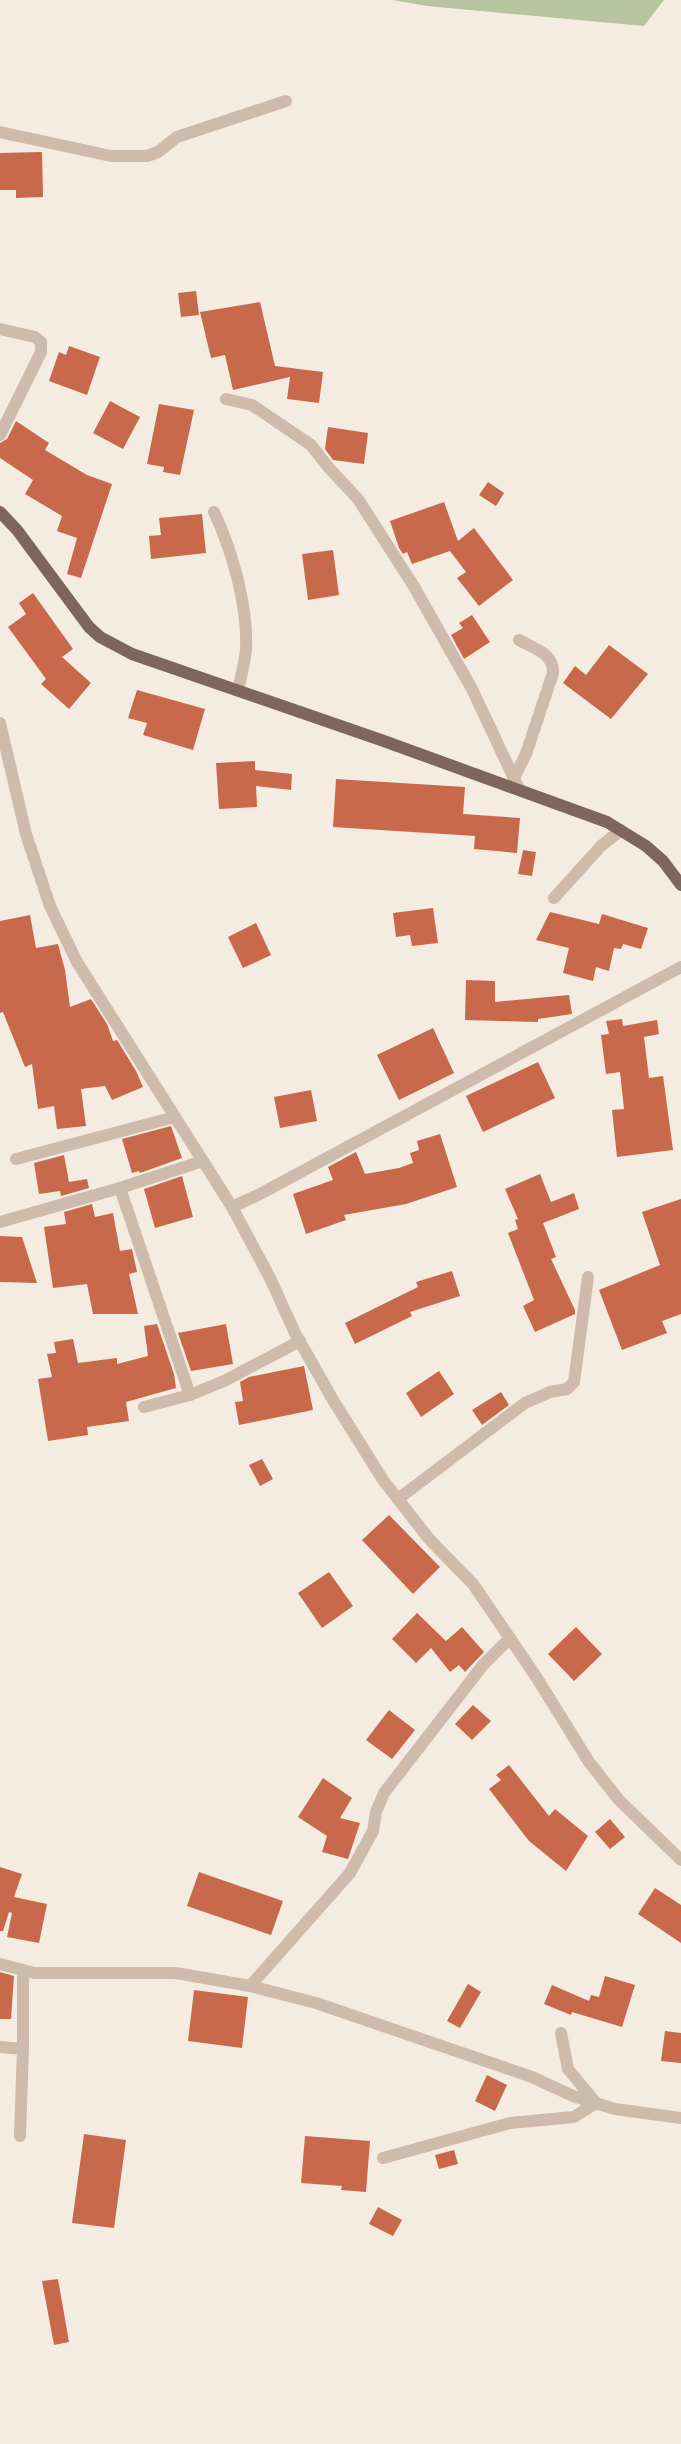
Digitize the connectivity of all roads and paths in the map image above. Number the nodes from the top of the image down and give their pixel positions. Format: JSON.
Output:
{"nodes":[{"id":1,"x":286,"y":101,"type":"dead end"},
{"id":2,"x":0,"y":132,"type":"edge"},
{"id":3,"x":0,"y":329,"type":"edge"},
{"id":4,"x":226,"y":399,"type":"dead end"},
{"id":5,"x":0,"y":435,"type":"edge"},
{"id":6,"x":0,"y":512,"type":"edge"},
{"id":7,"x":214,"y":512,"type":"dead end"},
{"id":8,"x":519,"y":640,"type":"dead end"},
{"id":9,"x":238,"y":690,"type":"junction"},
{"id":10,"x":0,"y":723,"type":"edge"},
{"id":11,"x":515,"y":776,"type":"junction"},
{"id":12,"x":519,"y":789,"type":"junction"},
{"id":13,"x":621,"y":830,"type":"junction"},
{"id":14,"x":681,"y":885,"type":"edge"},
{"id":15,"x":554,"y":898,"type":"dead end"},
{"id":16,"x":681,"y":967,"type":"edge"},
{"id":17,"x":174,"y":1117,"type":"junction"},
{"id":18,"x":16,"y":1159,"type":"dead end"},
{"id":19,"x":203,"y":1161,"type":"junction"},
{"id":20,"x":120,"y":1188,"type":"junction"},
{"id":21,"x":232,"y":1207,"type":"junction"},
{"id":22,"x":0,"y":1222,"type":"edge"},
{"id":23,"x":588,"y":1278,"type":"dead end"},
{"id":24,"x":300,"y":1341,"type":"junction"},
{"id":25,"x":190,"y":1395,"type":"junction"},
{"id":26,"x":144,"y":1407,"type":"dead end"},
{"id":27,"x":398,"y":1499,"type":"junction"},
{"id":28,"x":510,"y":1638,"type":"junction"},
{"id":29,"x":681,"y":1860,"type":"edge"},
{"id":30,"x":0,"y":1964,"type":"edge"},
{"id":31,"x":23,"y":1970,"type":"junction"},
{"id":32,"x":250,"y":1986,"type":"junction"},
{"id":33,"x":561,"y":2033,"type":"dead end"},
{"id":34,"x":0,"y":2047,"type":"edge"},
{"id":35,"x":23,"y":2050,"type":"junction"},
{"id":36,"x":596,"y":2103,"type":"junction"},
{"id":37,"x":681,"y":2118,"type":"edge"},
{"id":38,"x":20,"y":2136,"type":"dead end"},
{"id":39,"x":383,"y":2158,"type":"dead end"}],
"edges":[{"from":1,"to":2,"type":"street"},
{"from":3,"to":5,"type":"street"},
{"from":4,"to":11,"type":"street"},
{"from":6,"to":9,"type":"main road"},
{"from":7,"to":9,"type":"street"},
{"from":8,"to":11,"type":"street"},
{"from":9,"to":12,"type":"main road"},
{"from":10,"to":17,"type":"street"},
{"from":11,"to":12,"type":"street"},
{"from":12,"to":13,"type":"main road"},
{"from":13,"to":14,"type":"main road"},
{"from":13,"to":15,"type":"street"},
{"from":16,"to":21,"type":"street"},
{"from":17,"to":18,"type":"street"},
{"from":17,"to":19,"type":"street"},
{"from":19,"to":20,"type":"street"},
{"from":19,"to":21,"type":"street"},
{"from":20,"to":22,"type":"street"},
{"from":20,"to":25,"type":"street"},
{"from":21,"to":24,"type":"street"},
{"from":23,"to":27,"type":"street"},
{"from":24,"to":25,"type":"street"},
{"from":24,"to":27,"type":"street"},
{"from":25,"to":26,"type":"street"},
{"from":27,"to":28,"type":"street"},
{"from":28,"to":29,"type":"street"},
{"from":28,"to":32,"type":"street"},
{"from":30,"to":31,"type":"street"},
{"from":31,"to":32,"type":"street"},
{"from":31,"to":35,"type":"street"},
{"from":32,"to":36,"type":"street"},
{"from":33,"to":36,"type":"street"},
{"from":34,"to":35,"type":"street"},
{"from":35,"to":38,"type":"street"},
{"from":36,"to":37,"type":"street"},
{"from":36,"to":39,"type":"street"}]}
